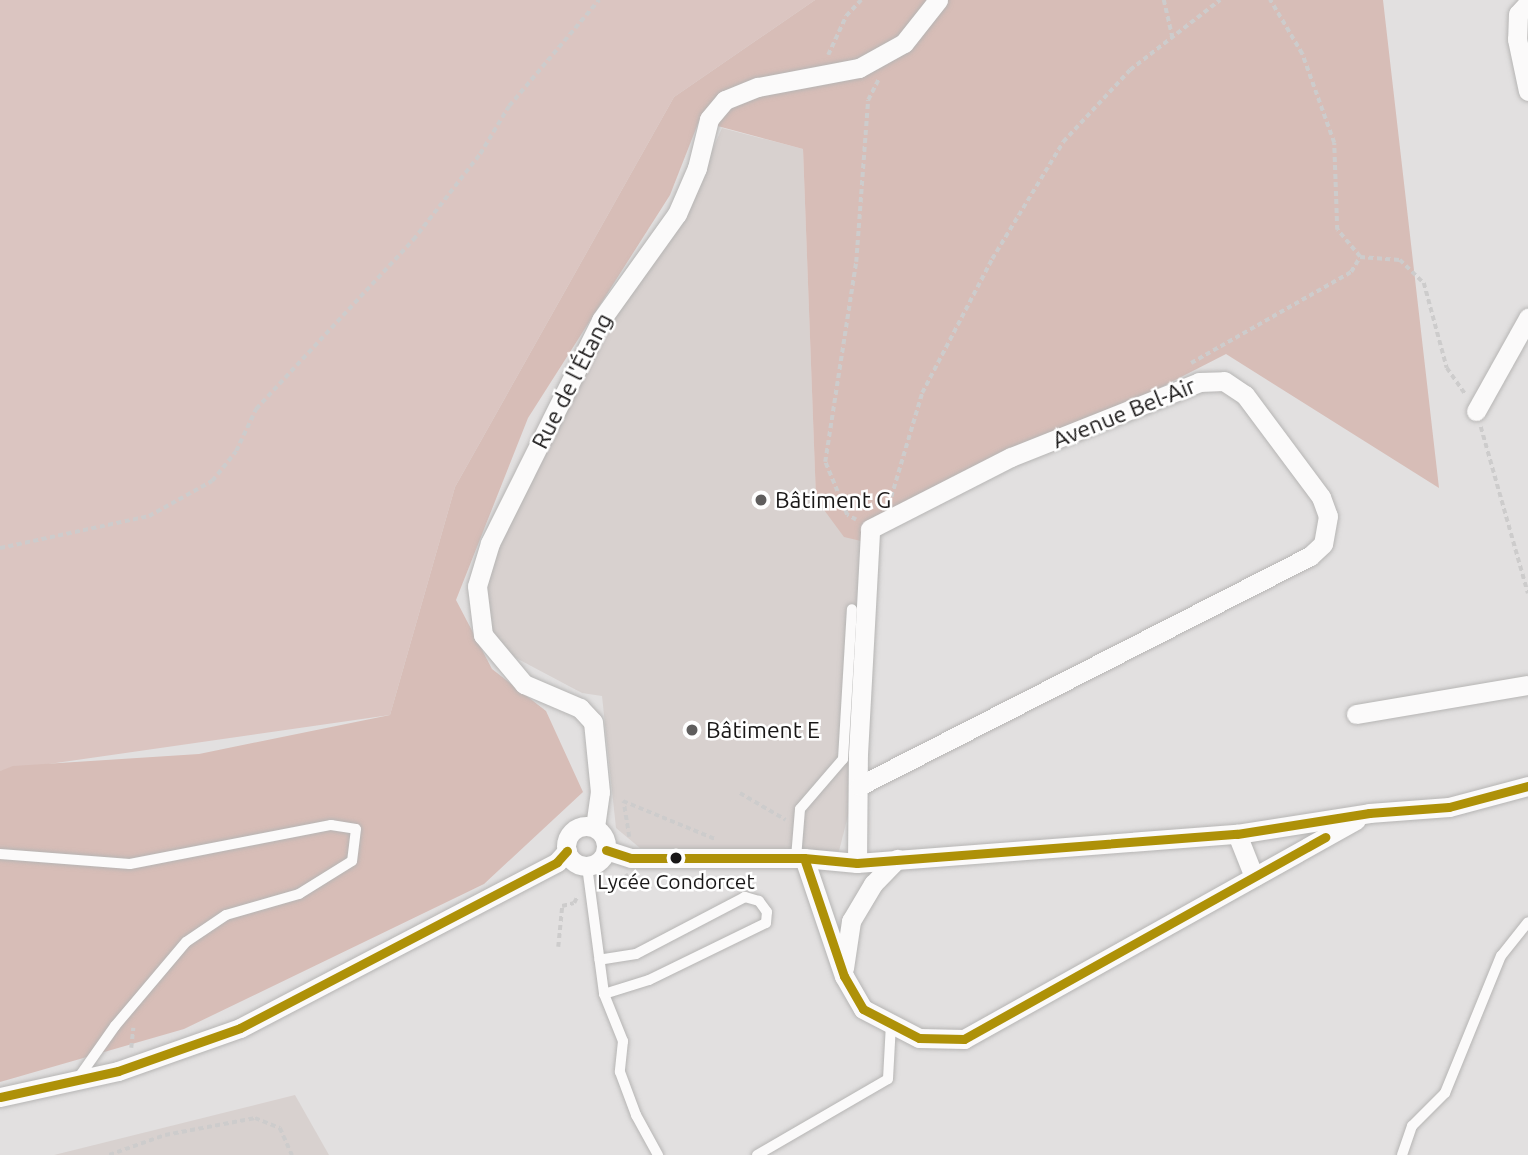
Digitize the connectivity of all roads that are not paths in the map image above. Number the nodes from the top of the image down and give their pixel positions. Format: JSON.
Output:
{"nodes":[{"id":1,"x":938,"y":0,"type":"edge"},
{"id":2,"x":1528,"y":3,"type":"edge"},
{"id":3,"x":1528,"y":91,"type":"edge"},
{"id":4,"x":1528,"y":318,"type":"edge"},
{"id":5,"x":1476,"y":411,"type":"road end"},
{"id":6,"x":852,"y":609,"type":"dead end"},
{"id":7,"x":1528,"y":685,"type":"edge"},
{"id":8,"x":1356,"y":714,"type":"dead end"},
{"id":9,"x":859,"y":786,"type":"junction"},
{"id":10,"x":1528,"y":786,"type":"edge"},
{"id":11,"x":1368,"y":813,"type":"junction"},
{"id":12,"x":595,"y":827,"type":"junction"},
{"id":13,"x":1237,"y":834,"type":"junction"},
{"id":14,"x":606,"y":850,"type":"junction"},
{"id":15,"x":567,"y":851,"type":"junction"},
{"id":16,"x":0,"y":854,"type":"edge"},
{"id":17,"x":800,"y":858,"type":"junction"},
{"id":18,"x":897,"y":859,"type":"junction"},
{"id":19,"x":857,"y":863,"type":"junction"},
{"id":20,"x":587,"y":866,"type":"junction"},
{"id":21,"x":1254,"y":877,"type":"junction"},
{"id":22,"x":1528,"y":922,"type":"edge"},
{"id":23,"x":600,"y":960,"type":"junction"},
{"id":24,"x":844,"y":976,"type":"junction"},
{"id":25,"x":604,"y":994,"type":"junction"},
{"id":26,"x":891,"y":1024,"type":"junction"},
{"id":27,"x":77,"y":1080,"type":"junction"},
{"id":28,"x":0,"y":1097,"type":"edge"},
{"id":29,"x":658,"y":1155,"type":"edge"},
{"id":30,"x":757,"y":1155,"type":"edge"},
{"id":31,"x":1402,"y":1155,"type":"edge"}],
"edges":[{"from":1,"to":12,"type":"street","name":"Rue de l'Étang"},
{"from":2,"to":3,"type":"street"},
{"from":4,"to":5,"type":"street"},
{"from":6,"to":17,"type":"lane"},
{"from":7,"to":8,"type":"street"},
{"from":9,"to":9,"type":"street","name":"Avenue Bel-Air"},
{"from":9,"to":19,"type":"street"},
{"from":10,"to":11,"type":"street"},
{"from":11,"to":13,"type":"street"},
{"from":11,"to":21,"type":"street"},
{"from":12,"to":14,"type":"street"},
{"from":12,"to":15,"type":"street"},
{"from":13,"to":18,"type":"street"},
{"from":13,"to":21,"type":"street"},
{"from":14,"to":17,"type":"street"},
{"from":14,"to":20,"type":"street"},
{"from":15,"to":20,"type":"street"},
{"from":15,"to":27,"type":"street"},
{"from":16,"to":27,"type":"lane"},
{"from":17,"to":19,"type":"street"},
{"from":17,"to":24,"type":"street"},
{"from":18,"to":19,"type":"street"},
{"from":18,"to":24,"type":"street"},
{"from":20,"to":23,"type":"lane"},
{"from":21,"to":26,"type":"street"},
{"from":22,"to":31,"type":"lane"},
{"from":23,"to":25,"type":"lane"},
{"from":23,"to":25,"type":"lane"},
{"from":24,"to":26,"type":"street"},
{"from":25,"to":29,"type":"lane"},
{"from":26,"to":30,"type":"lane"},
{"from":27,"to":28,"type":"street"}]}
